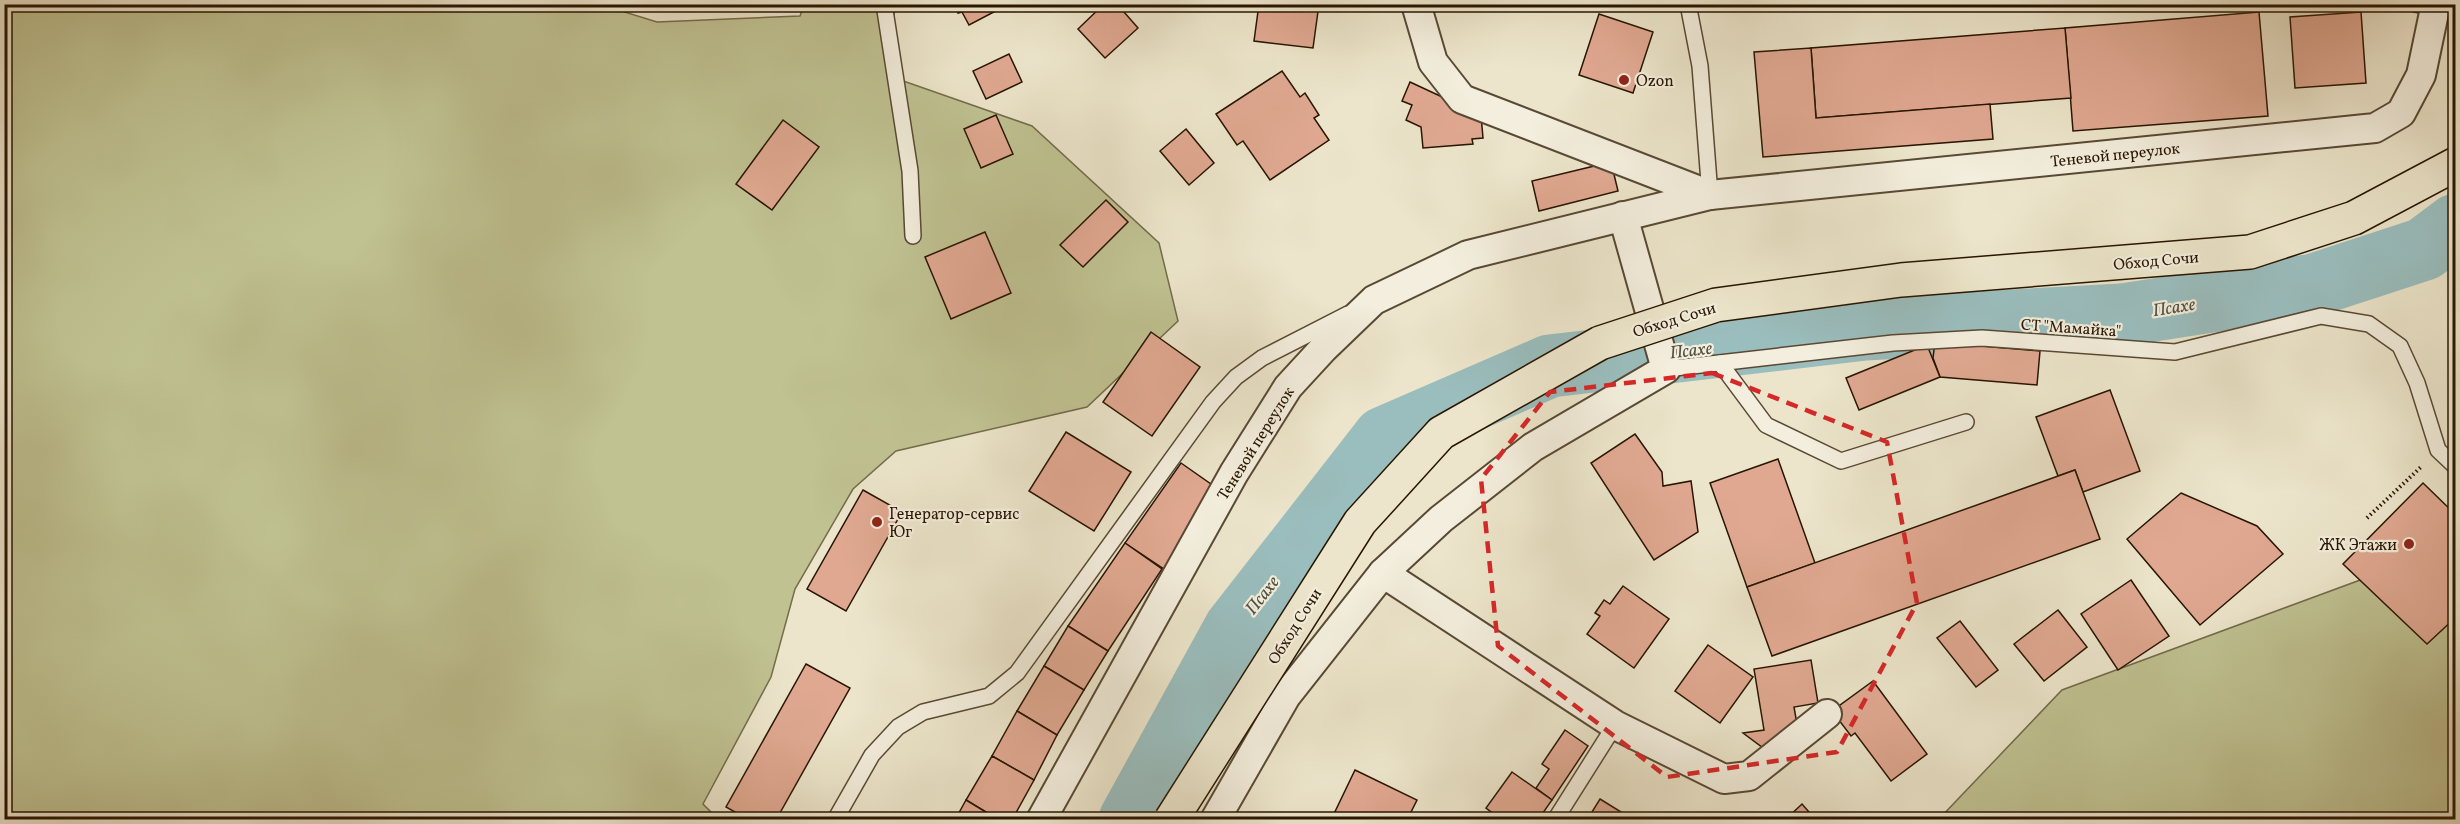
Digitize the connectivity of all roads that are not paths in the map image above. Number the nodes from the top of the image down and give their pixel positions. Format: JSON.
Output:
{"nodes":[{"id":1,"x":884,"y":4,"type":"edge"},
{"id":2,"x":1416,"y":4,"type":"edge"},
{"id":3,"x":1688,"y":4,"type":"edge"},
{"id":4,"x":2429,"y":6,"type":"edge"},
{"id":5,"x":2456,"y":165,"type":"edge"},
{"id":6,"x":1710,"y":195,"type":"junction"},
{"id":7,"x":1623,"y":216,"type":"junction"},
{"id":8,"x":913,"y":236,"type":"dead end"},
{"id":9,"x":1374,"y":300,"type":"junction"},
{"id":10,"x":1720,"y":363,"type":"junction"},
{"id":11,"x":1666,"y":369,"type":"junction"},
{"id":12,"x":1966,"y":422,"type":"dead end"},
{"id":13,"x":2456,"y":467,"type":"edge"},
{"id":14,"x":1383,"y":573,"type":"junction"},
{"id":15,"x":1827,"y":714,"type":"dead end"},
{"id":16,"x":1615,"y":725,"type":"junction"},
{"id":17,"x":835,"y":819,"type":"edge"},
{"id":18,"x":1041,"y":819,"type":"edge"},
{"id":19,"x":1172,"y":819,"type":"edge"},
{"id":20,"x":1215,"y":819,"type":"edge"},
{"id":21,"x":1555,"y":819,"type":"edge"}],
"edges":[{"from":1,"to":8,"type":"lane"},
{"from":2,"to":6,"type":"street","name":"Теневой переулок"},
{"from":3,"to":6,"type":"lane"},
{"from":4,"to":6,"type":"street","name":"Теневой переулок"},
{"from":5,"to":19,"type":"highway","name":"Обход Сочи","bridge":true},
{"from":6,"to":7,"type":"street","name":"Теневой переулок"},
{"from":7,"to":9,"type":"street","name":"Теневой переулок"},
{"from":7,"to":11,"type":"street"},
{"from":9,"to":17,"type":"lane"},
{"from":9,"to":18,"type":"street","name":"Теневой переулок"},
{"from":10,"to":11,"type":"lane","name":"СТ \"Мамайка\""},
{"from":10,"to":12,"type":"lane"},
{"from":10,"to":13,"type":"lane","name":"СТ \"Мамайка\""},
{"from":11,"to":14,"type":"street"},
{"from":14,"to":16,"type":"street"},
{"from":14,"to":20,"type":"street"},
{"from":15,"to":16,"type":"street"},
{"from":16,"to":21,"type":"lane"}]}
